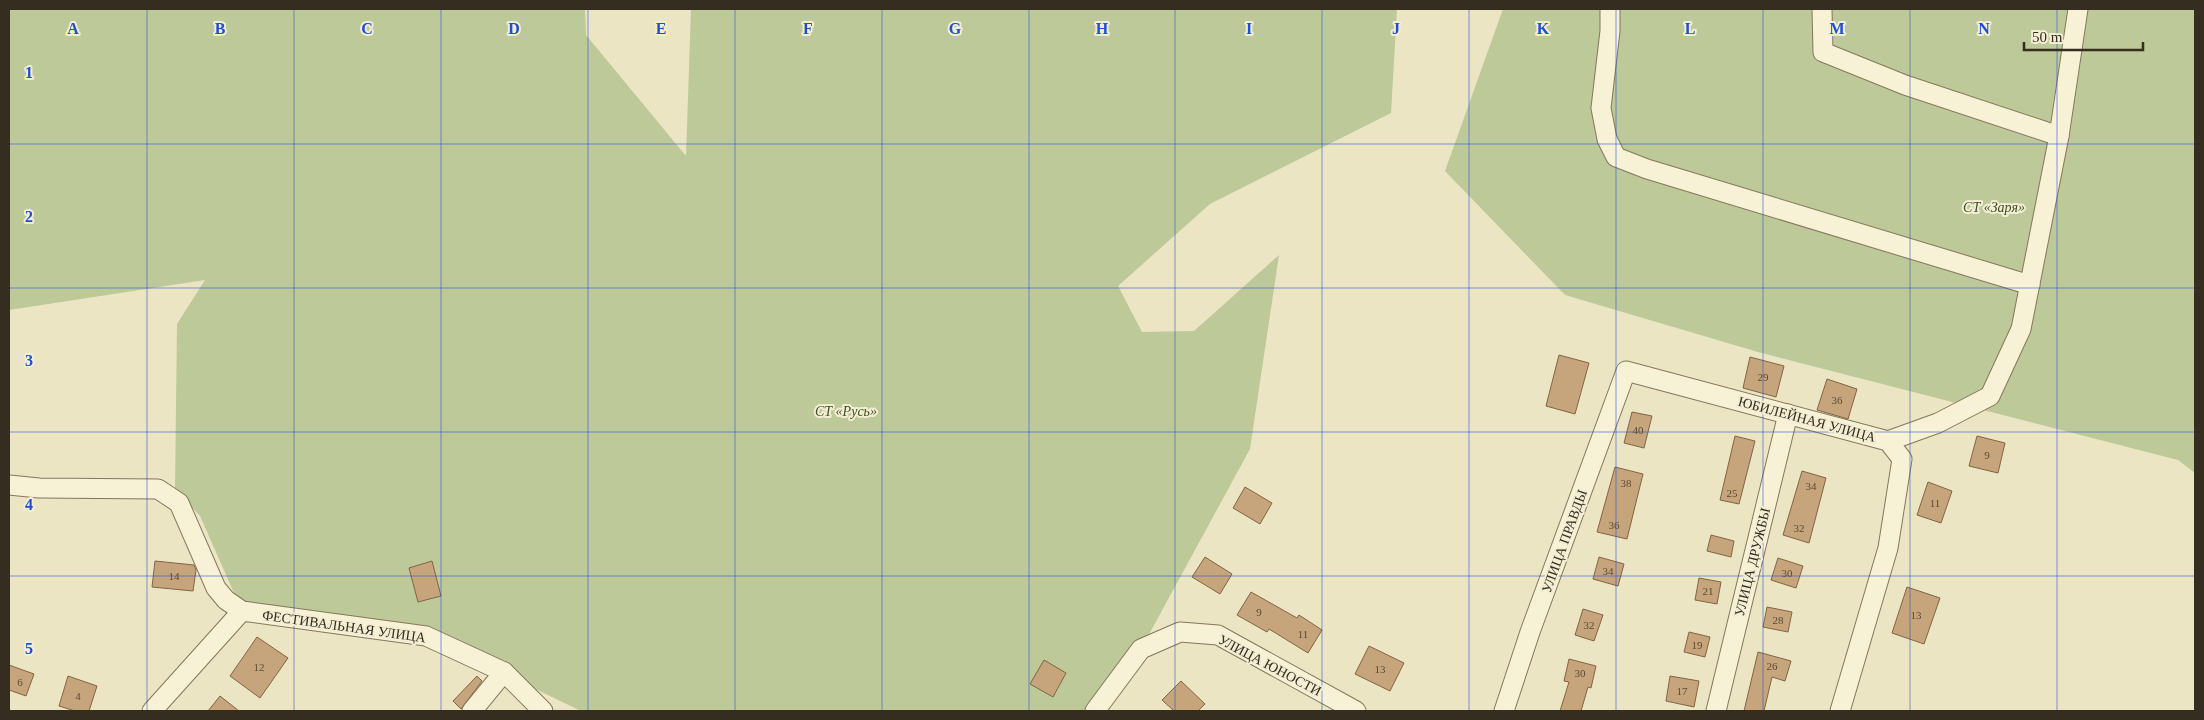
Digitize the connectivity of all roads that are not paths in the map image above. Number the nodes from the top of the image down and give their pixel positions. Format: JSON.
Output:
{"nodes":[{"id":1,"x":1610,"y":9,"type":"edge"},
{"id":2,"x":1822,"y":9,"type":"edge"},
{"id":3,"x":2078,"y":9,"type":"edge"},
{"id":4,"x":2059,"y":136,"type":"junction"},
{"id":5,"x":2030,"y":285,"type":"junction"},
{"id":6,"x":1626,"y":371,"type":"joint"},
{"id":7,"x":1788,"y":414,"type":"junction"},
{"id":8,"x":1888,"y":441,"type":"junction"},
{"id":9,"x":9,"y":485,"type":"edge"},
{"id":10,"x":242,"y":611,"type":"junction"},
{"id":11,"x":504,"y":672,"type":"junction"},
{"id":12,"x":152,"y":711,"type":"edge"},
{"id":13,"x":472,"y":711,"type":"edge"},
{"id":14,"x":543,"y":711,"type":"edge"},
{"id":15,"x":1095,"y":711,"type":"edge"},
{"id":16,"x":1356,"y":711,"type":"edge"},
{"id":17,"x":1504,"y":711,"type":"edge"},
{"id":18,"x":1716,"y":711,"type":"edge"},
{"id":19,"x":1840,"y":711,"type":"edge"}],
"edges":[{"from":1,"to":5,"type":"street"},
{"from":2,"to":4,"type":"street"},
{"from":3,"to":4,"type":"street"},
{"from":4,"to":5,"type":"street"},
{"from":5,"to":8,"type":"street"},
{"from":6,"to":7,"type":"street","name":"ЮБИЛЕЙНАЯ УЛИЦА"},
{"from":6,"to":17,"type":"street","name":"УЛИЦА ПРАВДЫ"},
{"from":7,"to":8,"type":"street","name":"ЮБИЛЕЙНАЯ УЛИЦА"},
{"from":7,"to":18,"type":"street","name":"УЛИЦА ДРУЖБЫ"},
{"from":8,"to":19,"type":"street","name":"ЮБИЛЕЙНАЯ УЛИЦА"},
{"from":9,"to":10,"type":"street"},
{"from":10,"to":11,"type":"street","name":"ФЕСТИВАЛЬНАЯ УЛИЦА"},
{"from":10,"to":12,"type":"street"},
{"from":11,"to":13,"type":"street"},
{"from":11,"to":14,"type":"street","name":"ФЕСТИВАЛЬНАЯ УЛИЦА"},
{"from":15,"to":16,"type":"street","name":"УЛИЦА ЮНОСТИ"}]}
